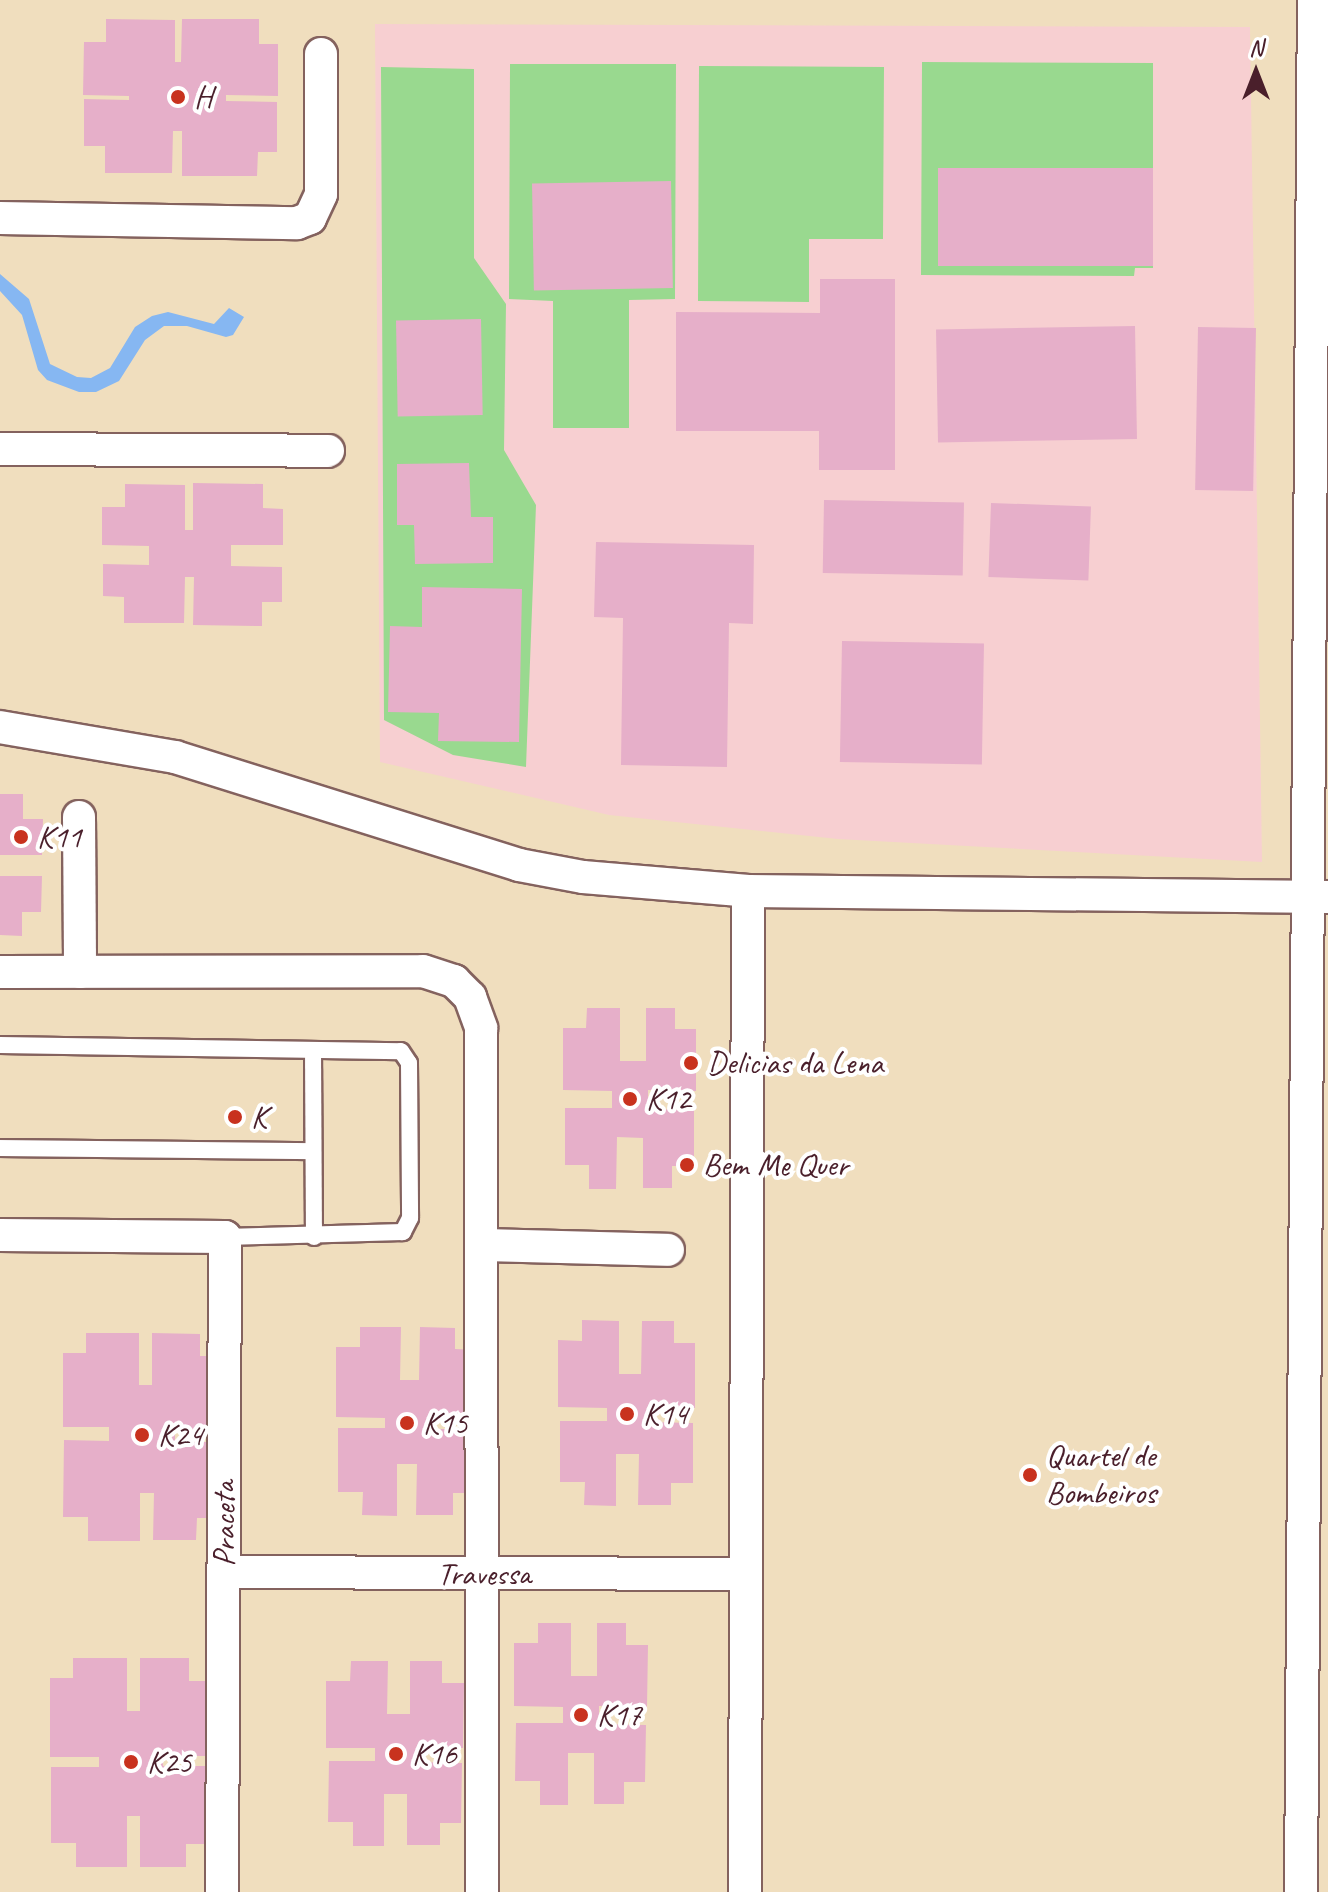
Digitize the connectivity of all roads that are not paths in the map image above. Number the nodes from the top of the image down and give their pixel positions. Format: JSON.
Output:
{"nodes":[{"id":1,"x":1314,"y":0,"type":"edge"},
{"id":2,"x":321,"y":54,"type":"dead end"},
{"id":3,"x":0,"y":218,"type":"edge"},
{"id":4,"x":0,"y":449,"type":"edge"},
{"id":5,"x":328,"y":451,"type":"dead end"},
{"id":6,"x":0,"y":727,"type":"edge"},
{"id":7,"x":79,"y":817,"type":"dead end"},
{"id":8,"x":748,"y":891,"type":"junction"},
{"id":9,"x":1319,"y":896,"type":"edge"},
{"id":10,"x":0,"y":972,"type":"edge"},
{"id":11,"x":80,"y":972,"type":"junction"},
{"id":12,"x":0,"y":1045,"type":"edge"},
{"id":13,"x":313,"y":1050,"type":"junction"},
{"id":14,"x":0,"y":1148,"type":"edge"},
{"id":15,"x":312,"y":1151,"type":"junction"},
{"id":16,"x":0,"y":1235,"type":"edge"},
{"id":17,"x":225,"y":1237,"type":"junction"},
{"id":18,"x":314,"y":1237,"type":"junction"},
{"id":19,"x":482,"y":1245,"type":"junction"},
{"id":20,"x":668,"y":1250,"type":"dead end"},
{"id":21,"x":224,"y":1572,"type":"junction"},
{"id":22,"x":484,"y":1574,"type":"junction"},
{"id":23,"x":744,"y":1574,"type":"junction"},
{"id":24,"x":222,"y":1892,"type":"edge"},
{"id":25,"x":482,"y":1892,"type":"edge"},
{"id":26,"x":745,"y":1892,"type":"edge"},
{"id":27,"x":1301,"y":1892,"type":"edge"}],
"edges":[{"from":1,"to":9,"type":"street"},
{"from":2,"to":3,"type":"street"},
{"from":4,"to":5,"type":"street"},
{"from":6,"to":8,"type":"street"},
{"from":7,"to":11,"type":"street"},
{"from":8,"to":9,"type":"street"},
{"from":8,"to":23,"type":"street"},
{"from":9,"to":27,"type":"street"},
{"from":10,"to":11,"type":"street"},
{"from":11,"to":19,"type":"street"},
{"from":12,"to":13,"type":"lane"},
{"from":13,"to":15,"type":"lane"},
{"from":13,"to":18,"type":"lane"},
{"from":14,"to":15,"type":"lane"},
{"from":15,"to":18,"type":"lane"},
{"from":16,"to":17,"type":"street"},
{"from":17,"to":18,"type":"lane"},
{"from":17,"to":21,"type":"street","name":"Praceta"},
{"from":19,"to":20,"type":"street"},
{"from":19,"to":22,"type":"street"},
{"from":21,"to":22,"type":"street","name":"Travessa"},
{"from":21,"to":24,"type":"street","name":"Praceta"},
{"from":22,"to":23,"type":"street","name":"Travessa"},
{"from":22,"to":25,"type":"street"},
{"from":23,"to":26,"type":"street"}]}
